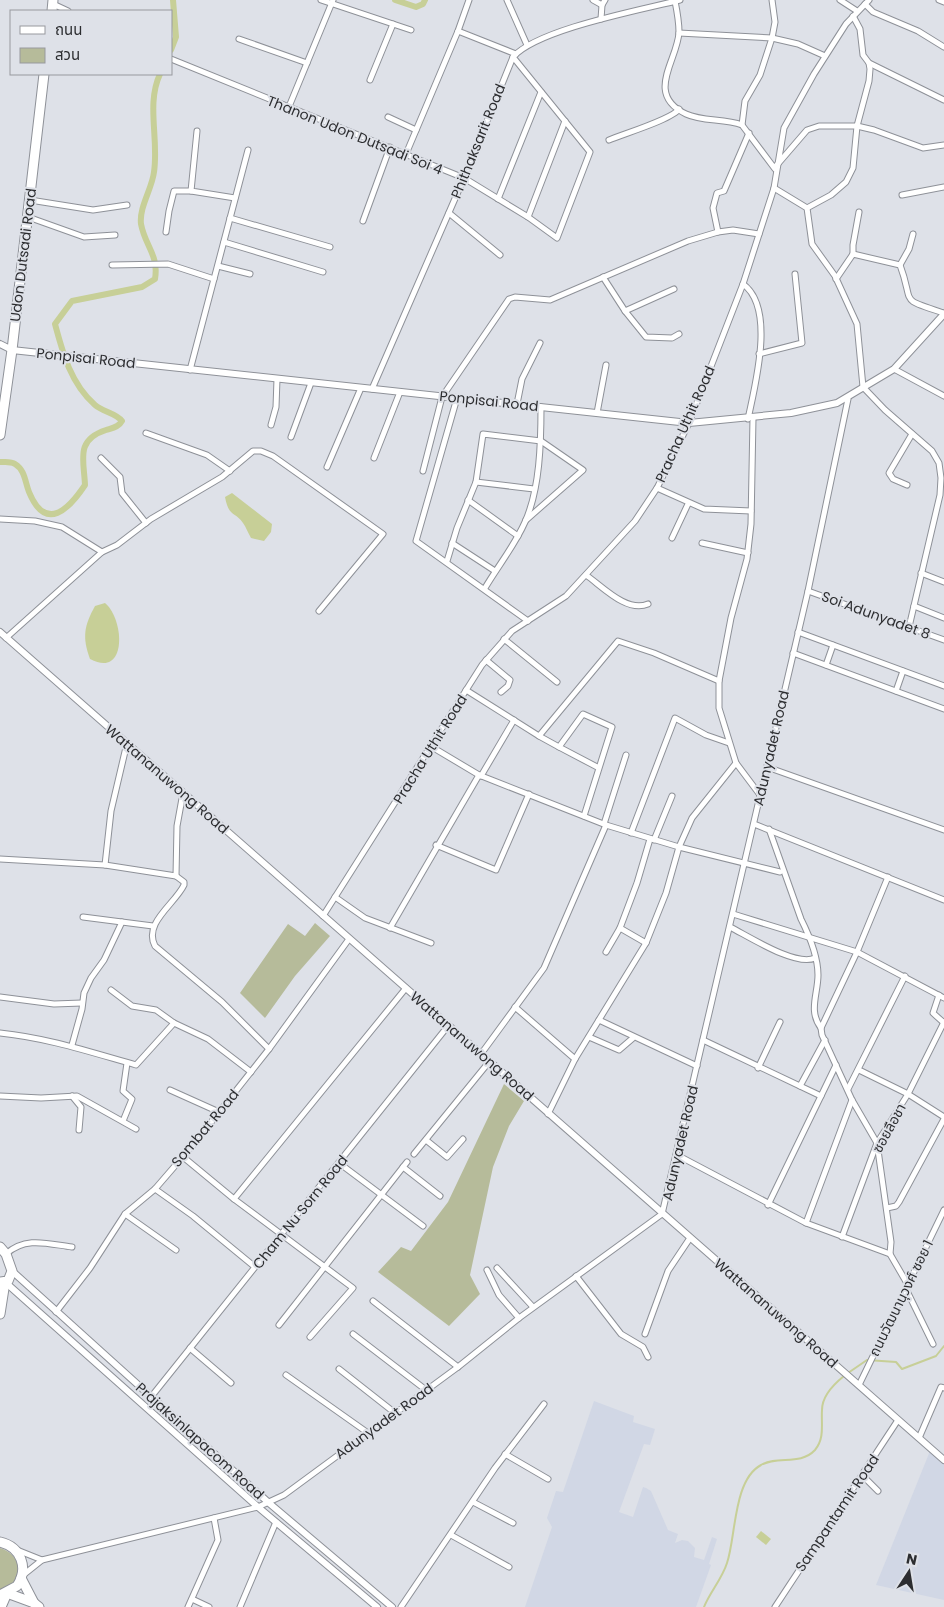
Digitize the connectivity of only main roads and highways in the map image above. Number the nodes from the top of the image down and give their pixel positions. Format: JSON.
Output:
{"nodes":[{"id":1,"x":44,"y":75,"type":"edge"},
{"id":2,"x":0,"y":429,"type":"edge"},
{"id":3,"x":0,"y":1241,"type":"edge"},
{"id":4,"x":2,"y":1249,"type":"edge"},
{"id":5,"x":2,"y":1282,"type":"edge"},
{"id":6,"x":0,"y":1314,"type":"edge"},
{"id":7,"x":0,"y":1542,"type":"edge"},
{"id":8,"x":21,"y":1578,"type":"junction"},
{"id":9,"x":3,"y":1594,"type":"edge"},
{"id":10,"x":37,"y":1605,"type":"edge"},
{"id":11,"x":1,"y":1607,"type":"edge"}],
"edges":[{"from":1,"to":2,"type":"main road","name":"Udon Dutsadi Road"},
{"from":3,"to":4,"type":"main road"},
{"from":4,"to":5,"type":"main road"},
{"from":5,"to":6,"type":"main road"},
{"from":7,"to":8,"type":"main road"},
{"from":8,"to":9,"type":"main road"},
{"from":8,"to":10,"type":"main road"},
{"from":9,"to":10,"type":"main road"},
{"from":9,"to":11,"type":"main road"}]}
